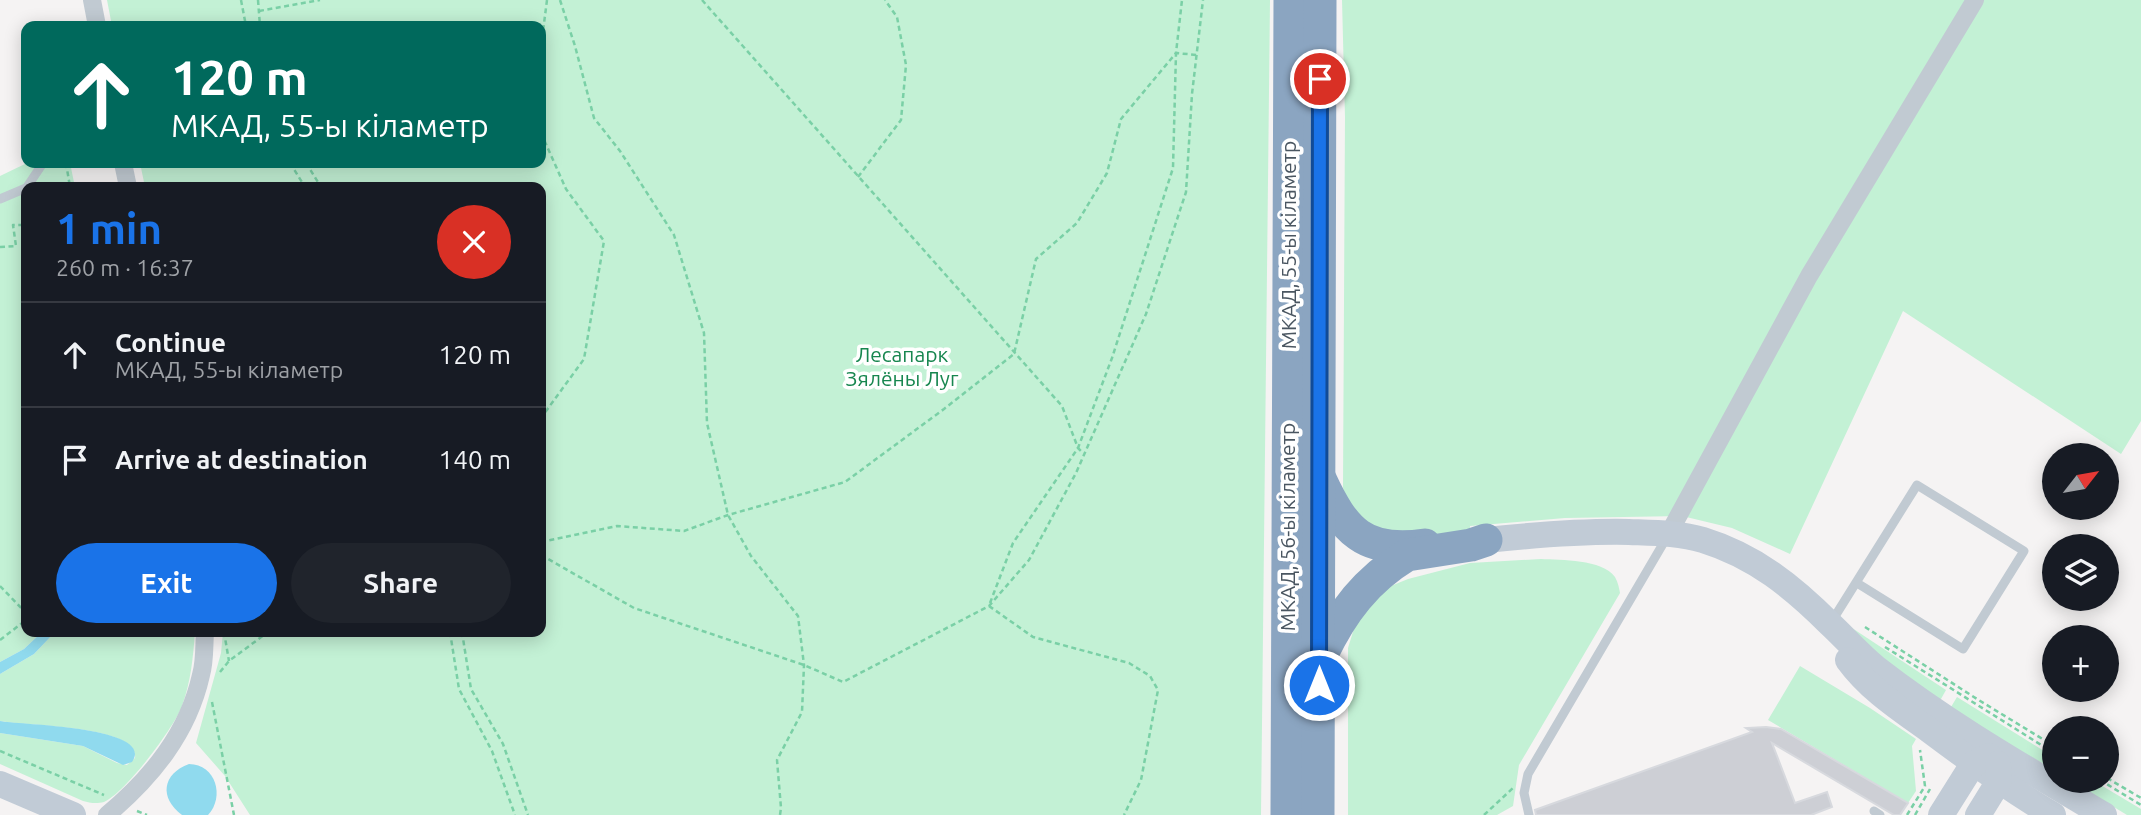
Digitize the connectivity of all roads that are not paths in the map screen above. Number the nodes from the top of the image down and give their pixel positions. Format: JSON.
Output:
{"nodes":[{"id":1,"x":92,"y":0,"type":"edge"},
{"id":2,"x":1290,"y":0,"type":"edge"},
{"id":3,"x":1320,"y":0,"type":"edge"},
{"id":4,"x":1975,"y":0,"type":"edge"},
{"id":5,"x":96,"y":21,"type":"edge"},
{"id":6,"x":21,"y":190,"type":"edge"},
{"id":7,"x":0,"y":199,"type":"edge"},
{"id":8,"x":1303,"y":408,"type":"junction"},
{"id":9,"x":1318,"y":474,"type":"junction"},
{"id":10,"x":1669,"y":533,"type":"junction"},
{"id":11,"x":1486,"y":540,"type":"junction"},
{"id":12,"x":1857,"y":583,"type":"junction"},
{"id":13,"x":1832,"y":622,"type":"junction"},
{"id":14,"x":205,"y":637,"type":"edge"},
{"id":15,"x":1319,"y":659,"type":"junction"},
{"id":16,"x":1997,"y":752,"type":"junction"},
{"id":17,"x":1973,"y":764,"type":"junction"},
{"id":18,"x":1999,"y":781,"type":"junction"},
{"id":19,"x":0,"y":784,"type":"edge"},
{"id":20,"x":109,"y":806,"type":"edge"},
{"id":21,"x":73,"y":815,"type":"edge"},
{"id":22,"x":1287,"y":815,"type":"edge"},
{"id":23,"x":1318,"y":815,"type":"edge"},
{"id":24,"x":1528,"y":815,"type":"edge"},
{"id":25,"x":1941,"y":815,"type":"edge"},
{"id":26,"x":1978,"y":815,"type":"edge"},
{"id":27,"x":2053,"y":815,"type":"edge"},
{"id":28,"x":2104,"y":815,"type":"edge"}],
"edges":[{"from":1,"to":5,"type":"street"},
{"from":2,"to":8,"type":"highway","name":"МКАД, 55-ы кіламетр"},
{"from":3,"to":8,"type":"highway","name":"МКАД, 55-ы кіламетр"},
{"from":4,"to":10,"type":"street"},
{"from":6,"to":7,"type":"lane"},
{"from":8,"to":9,"type":"highway","name":"МКАД, 56-ы кіламетр"},
{"from":8,"to":22,"type":"highway","name":"МКАД, 56-ы кіламетр"},
{"from":9,"to":11,"type":"highway"},
{"from":9,"to":15,"type":"highway","name":"МКАД, 56-ы кіламетр"},
{"from":10,"to":11,"type":"main road"},
{"from":10,"to":13,"type":"main road"},
{"from":10,"to":24,"type":"lane"},
{"from":11,"to":15,"type":"highway"},
{"from":12,"to":12,"type":"lane"},
{"from":12,"to":13,"type":"lane"},
{"from":13,"to":16,"type":"main road"},
{"from":13,"to":17,"type":"main road"},
{"from":14,"to":20,"type":"street"},
{"from":15,"to":23,"type":"highway","name":"МКАД, 56-ы кіламетр"},
{"from":16,"to":17,"type":"main road"},
{"from":16,"to":18,"type":"main road"},
{"from":16,"to":28,"type":"main road"},
{"from":17,"to":18,"type":"main road"},
{"from":17,"to":25,"type":"main road"},
{"from":18,"to":26,"type":"main road"},
{"from":18,"to":27,"type":"main road"},
{"from":19,"to":21,"type":"main road"}]}
